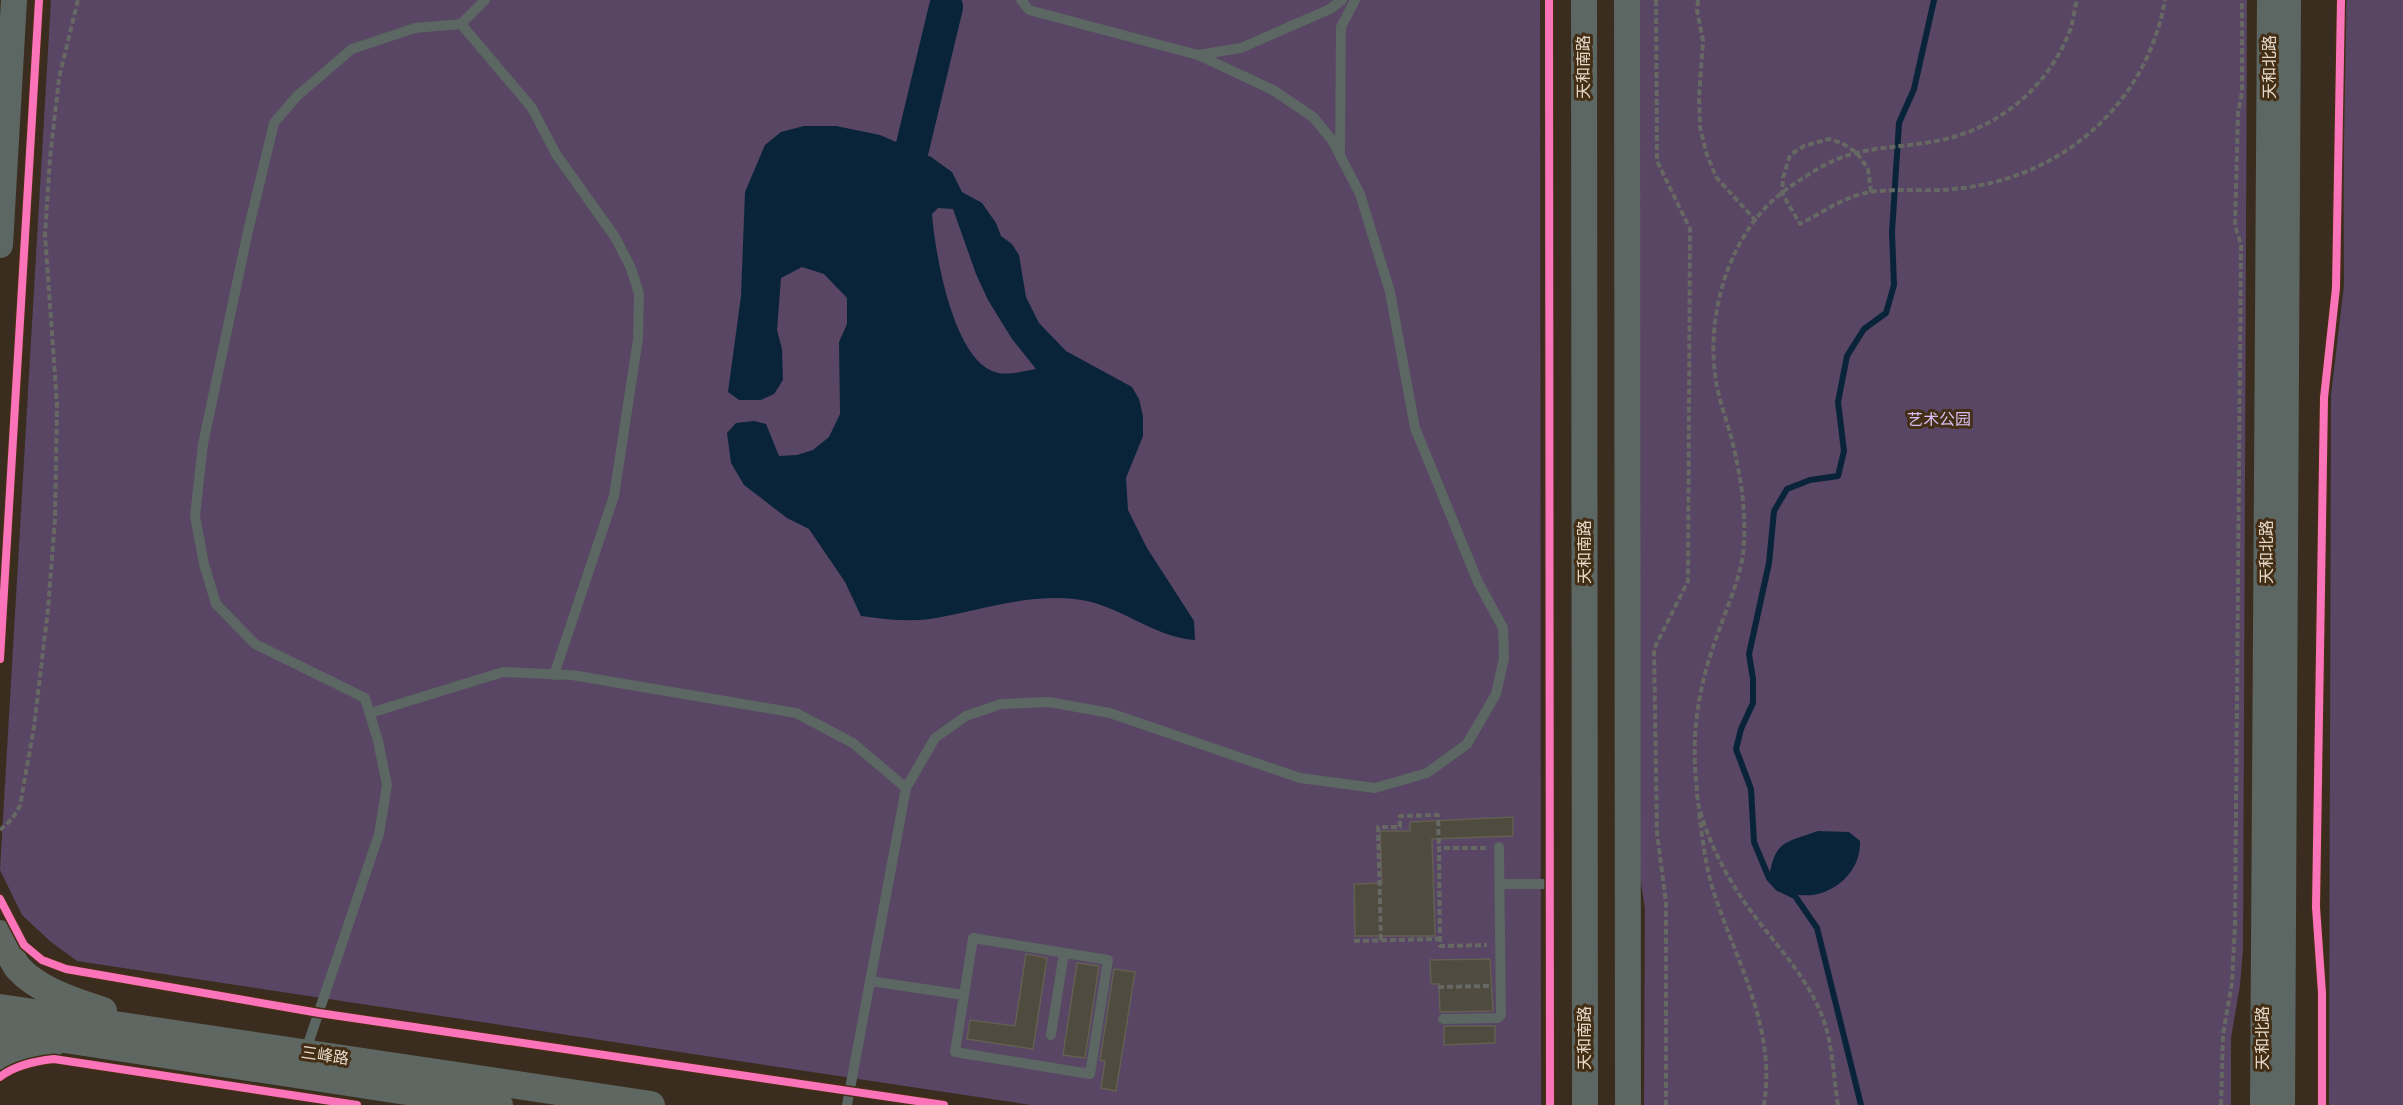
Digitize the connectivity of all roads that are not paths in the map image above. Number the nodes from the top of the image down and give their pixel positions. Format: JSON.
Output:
{"nodes":[{"id":1,"x":14,"y":0,"type":"edge"},
{"id":2,"x":485,"y":0,"type":"edge"},
{"id":3,"x":1021,"y":0,"type":"edge"},
{"id":4,"x":1342,"y":0,"type":"edge"},
{"id":5,"x":1355,"y":0,"type":"edge"},
{"id":6,"x":1584,"y":0,"type":"edge"},
{"id":7,"x":1627,"y":0,"type":"edge"},
{"id":8,"x":2270,"y":0,"type":"edge"},
{"id":9,"x":2288,"y":0,"type":"edge"},
{"id":10,"x":461,"y":24,"type":"junction"},
{"id":11,"x":1198,"y":55,"type":"junction"},
{"id":12,"x":1340,"y":155,"type":"junction"},
{"id":13,"x":0,"y":245,"type":"edge"},
{"id":14,"x":554,"y":675,"type":"junction"},
{"id":15,"x":370,"y":714,"type":"junction"},
{"id":16,"x":906,"y":788,"type":"junction"},
{"id":17,"x":1499,"y":848,"type":"road end"},
{"id":18,"x":1500,"y":884,"type":"junction"},
{"id":19,"x":1549,"y":884,"type":"dead end"},
{"id":20,"x":0,"y":934,"type":"edge"},
{"id":21,"x":1064,"y":952,"type":"junction"},
{"id":22,"x":870,"y":981,"type":"junction"},
{"id":23,"x":964,"y":995,"type":"junction"},
{"id":24,"x":0,"y":1008,"type":"edge"},
{"id":25,"x":1443,"y":1019,"type":"dead end"},
{"id":26,"x":0,"y":1029,"type":"edge"},
{"id":27,"x":1051,"y":1035,"type":"dead end"},
{"id":28,"x":179,"y":1045,"type":"junction"},
{"id":29,"x":305,"y":1053,"type":"junction"},
{"id":30,"x":0,"y":1056,"type":"edge"},
{"id":31,"x":500,"y":1105,"type":"edge"},
{"id":32,"x":651,"y":1105,"type":"edge"},
{"id":33,"x":847,"y":1105,"type":"edge"},
{"id":34,"x":1586,"y":1105,"type":"edge"},
{"id":35,"x":1628,"y":1105,"type":"edge"},
{"id":36,"x":2263,"y":1105,"type":"edge"},
{"id":37,"x":2282,"y":1105,"type":"edge"}],
"edges":[{"from":1,"to":13,"type":"street"},
{"from":2,"to":10,"type":"lane"},
{"from":3,"to":11,"type":"lane"},
{"from":4,"to":11,"type":"lane"},
{"from":5,"to":12,"type":"lane"},
{"from":6,"to":34,"type":"street","name":"天和南路"},
{"from":7,"to":35,"type":"street"},
{"from":8,"to":36,"type":"street","name":"天和北路"},
{"from":9,"to":37,"type":"street","name":"天和北路"},
{"from":10,"to":14,"type":"lane"},
{"from":10,"to":15,"type":"lane"},
{"from":11,"to":12,"type":"lane"},
{"from":12,"to":16,"type":"lane"},
{"from":14,"to":15,"type":"lane"},
{"from":14,"to":16,"type":"lane"},
{"from":15,"to":29,"type":"lane"},
{"from":16,"to":22,"type":"lane"},
{"from":17,"to":18,"type":"lane"},
{"from":18,"to":19,"type":"lane"},
{"from":18,"to":25,"type":"lane"},
{"from":20,"to":28,"type":"main road"},
{"from":21,"to":23,"type":"lane"},
{"from":21,"to":23,"type":"lane"},
{"from":21,"to":27,"type":"lane"},
{"from":22,"to":23,"type":"lane"},
{"from":22,"to":33,"type":"lane"},
{"from":24,"to":28,"type":"main road","name":"三峰路"},
{"from":26,"to":28,"type":"main road","name":"三峰路"},
{"from":28,"to":29,"type":"main road","name":"三峰路"},
{"from":28,"to":30,"type":"main road"},
{"from":28,"to":31,"type":"main road","name":"三峰路"},
{"from":29,"to":32,"type":"main road","name":"三峰路"}]}
